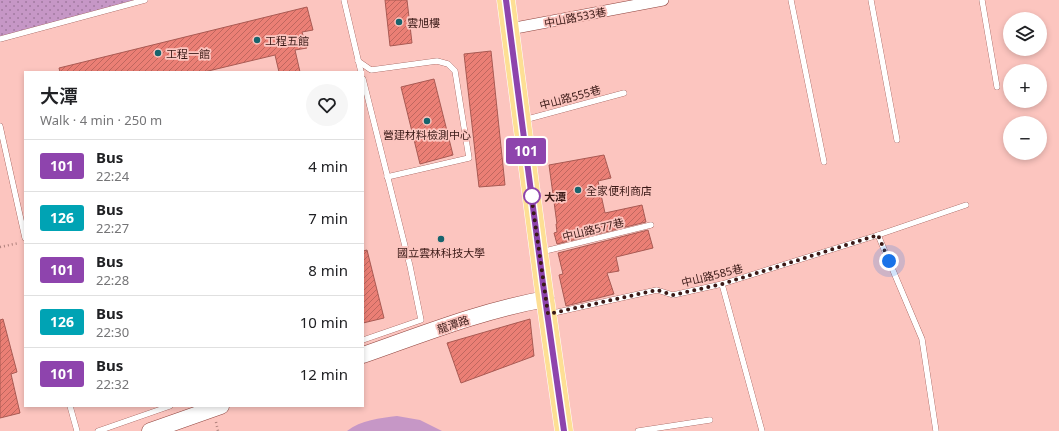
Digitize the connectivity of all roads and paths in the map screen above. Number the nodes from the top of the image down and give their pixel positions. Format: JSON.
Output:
{"nodes":[{"id":1,"x":145,"y":0,"type":"edge"},
{"id":2,"x":344,"y":0,"type":"edge"},
{"id":3,"x":506,"y":0,"type":"edge"},
{"id":4,"x":663,"y":0,"type":"edge"},
{"id":5,"x":792,"y":0,"type":"edge"},
{"id":6,"x":871,"y":0,"type":"edge"},
{"id":7,"x":982,"y":0,"type":"edge"},
{"id":8,"x":510,"y":29,"type":"junction"},
{"id":9,"x":0,"y":39,"type":"edge"},
{"id":10,"x":358,"y":61,"type":"junction"},
{"id":11,"x":361,"y":71,"type":"edge"},
{"id":12,"x":364,"y":83,"type":"edge"},
{"id":13,"x":997,"y":87,"type":"dead end"},
{"id":14,"x":624,"y":93,"type":"dead end"},
{"id":15,"x":522,"y":121,"type":"junction"},
{"id":16,"x":0,"y":126,"type":"edge"},
{"id":17,"x":897,"y":140,"type":"dead end"},
{"id":18,"x":824,"y":162,"type":"dead end"},
{"id":19,"x":387,"y":177,"type":"junction"},
{"id":20,"x":966,"y":205,"type":"dead end"},
{"id":21,"x":651,"y":225,"type":"dead end"},
{"id":22,"x":24,"y":234,"type":"edge"},
{"id":23,"x":878,"y":235,"type":"junction"},
{"id":24,"x":24,"y":242,"type":"edge"},
{"id":25,"x":0,"y":247,"type":"edge"},
{"id":26,"x":539,"y":252,"type":"junction"},
{"id":27,"x":722,"y":284,"type":"junction"},
{"id":28,"x":547,"y":307,"type":"junction"},
{"id":29,"x":364,"y":340,"type":"edge"},
{"id":30,"x":364,"y":355,"type":"edge"},
{"id":31,"x":70,"y":407,"type":"edge"},
{"id":32,"x":167,"y":407,"type":"edge"},
{"id":33,"x":217,"y":407,"type":"edge"},
{"id":34,"x":710,"y":420,"type":"dead end"},
{"id":35,"x":216,"y":422,"type":"dead end"},
{"id":36,"x":76,"y":431,"type":"edge"},
{"id":37,"x":98,"y":431,"type":"edge"},
{"id":38,"x":150,"y":431,"type":"edge"},
{"id":39,"x":218,"y":431,"type":"edge"},
{"id":40,"x":564,"y":431,"type":"edge"},
{"id":41,"x":638,"y":431,"type":"edge"},
{"id":42,"x":762,"y":431,"type":"edge"},
{"id":43,"x":936,"y":431,"type":"edge"}],
"edges":[{"from":1,"to":9,"type":"lane"},
{"from":2,"to":10,"type":"lane"},
{"from":3,"to":8,"type":"main road"},
{"from":4,"to":8,"type":"street","name":"中山路533巷"},
{"from":5,"to":18,"type":"lane"},
{"from":6,"to":17,"type":"lane"},
{"from":7,"to":13,"type":"lane"},
{"from":8,"to":15,"type":"main road"},
{"from":10,"to":11,"type":"lane"},
{"from":10,"to":19,"type":"lane"},
{"from":12,"to":19,"type":"lane"},
{"from":14,"to":15,"type":"lane","name":"中山路555巷"},
{"from":15,"to":26,"type":"main road"},
{"from":16,"to":22,"type":"lane"},
{"from":19,"to":29,"type":"lane"},
{"from":20,"to":23,"type":"lane","name":"中山路585巷"},
{"from":21,"to":26,"type":"lane","name":"中山路577巷"},
{"from":23,"to":27,"type":"lane","name":"中山路585巷"},
{"from":23,"to":43,"type":"lane"},
{"from":24,"to":25,"type":"path"},
{"from":26,"to":28,"type":"main road"},
{"from":27,"to":28,"type":"lane","name":"中山路585巷"},
{"from":27,"to":42,"type":"lane"},
{"from":28,"to":30,"type":"street","name":"龍潭路"},
{"from":28,"to":40,"type":"main road"},
{"from":31,"to":36,"type":"lane"},
{"from":32,"to":37,"type":"lane"},
{"from":33,"to":38,"type":"street"},
{"from":34,"to":41,"type":"lane"},
{"from":35,"to":39,"type":"path"}]}
